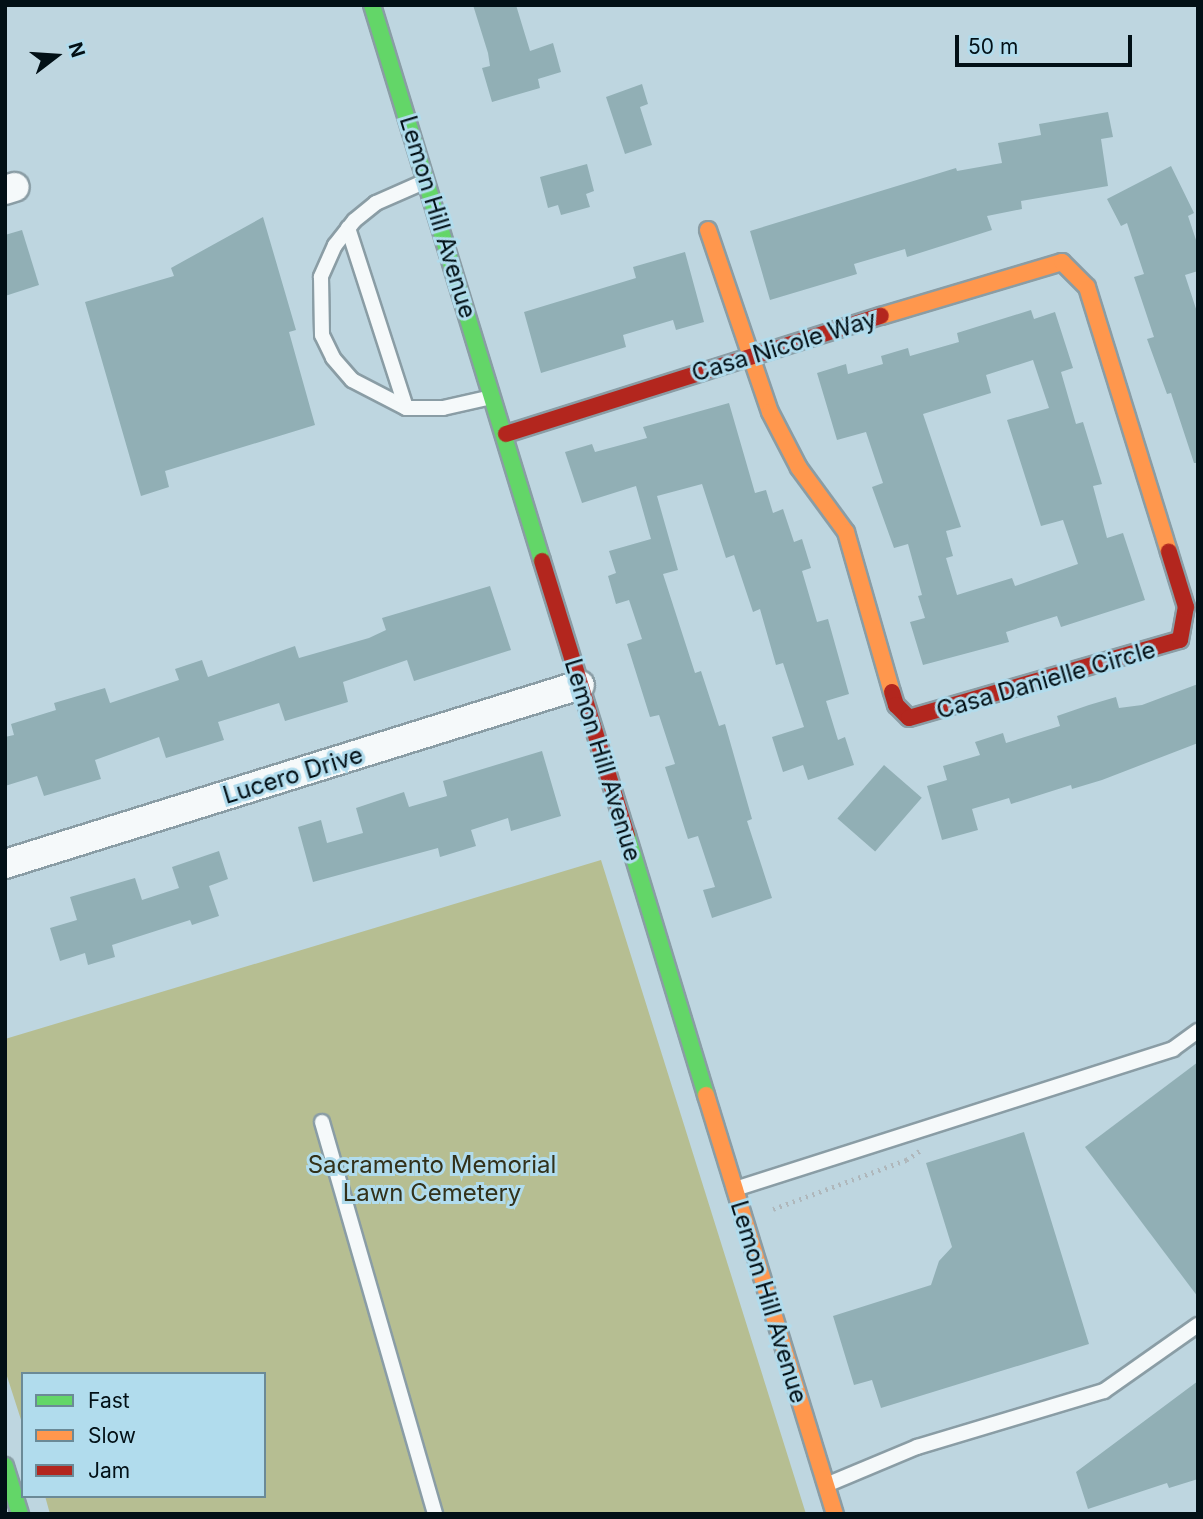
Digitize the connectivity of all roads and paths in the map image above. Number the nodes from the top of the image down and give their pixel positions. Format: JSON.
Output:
{"nodes":[{"id":1,"x":372,"y":5,"type":"edge"},
{"id":2,"x":427,"y":180,"type":"junction"},
{"id":3,"x":348,"y":228,"type":"junction"},
{"id":4,"x":708,"y":230,"type":"dead end"},
{"id":5,"x":1062,"y":262,"type":"joint"},
{"id":6,"x":748,"y":356,"type":"junction"},
{"id":7,"x":495,"y":397,"type":"junction"},
{"id":8,"x":407,"y":408,"type":"junction"},
{"id":9,"x":506,"y":434,"type":"junction"},
{"id":10,"x":580,"y":685,"type":"junction"},
{"id":11,"x":5,"y":864,"type":"edge"},
{"id":12,"x":1198,"y":1031,"type":"edge"},
{"id":13,"x":322,"y":1122,"type":"dead end"},
{"id":14,"x":934,"y":1145,"type":"dead end"},
{"id":15,"x":734,"y":1190,"type":"junction"},
{"id":16,"x":773,"y":1209,"type":"dead end"},
{"id":17,"x":1198,"y":1325,"type":"edge"},
{"id":18,"x":5,"y":1466,"type":"edge"},
{"id":19,"x":826,"y":1485,"type":"junction"},
{"id":20,"x":20,"y":1514,"type":"edge"},
{"id":21,"x":435,"y":1514,"type":"edge"},
{"id":22,"x":835,"y":1514,"type":"edge"}],
"edges":[{"from":1,"to":2,"type":"street","name":"Lemon Hill Avenue"},
{"from":2,"to":3,"type":"lane"},
{"from":2,"to":7,"type":"street","name":"Lemon Hill Avenue"},
{"from":3,"to":8,"type":"lane"},
{"from":3,"to":8,"type":"lane"},
{"from":4,"to":6,"type":"street"},
{"from":5,"to":6,"type":"street","name":"Casa Nicole Way"},
{"from":5,"to":6,"type":"street","name":"Casa Danielle Circle"},
{"from":6,"to":9,"type":"street","name":"Casa Nicole Way"},
{"from":7,"to":8,"type":"lane"},
{"from":7,"to":9,"type":"street","name":"Lemon Hill Avenue"},
{"from":9,"to":10,"type":"street","name":"Lemon Hill Avenue"},
{"from":10,"to":11,"type":"street","name":"Lucero Drive"},
{"from":10,"to":15,"type":"street","name":"Lemon Hill Avenue"},
{"from":12,"to":15,"type":"lane"},
{"from":13,"to":21,"type":"lane"},
{"from":14,"to":16,"type":"path"},
{"from":15,"to":19,"type":"street","name":"Lemon Hill Avenue"},
{"from":17,"to":19,"type":"lane"},
{"from":18,"to":20,"type":"street"},
{"from":19,"to":22,"type":"street","name":"Lemon Hill Avenue"}]}
